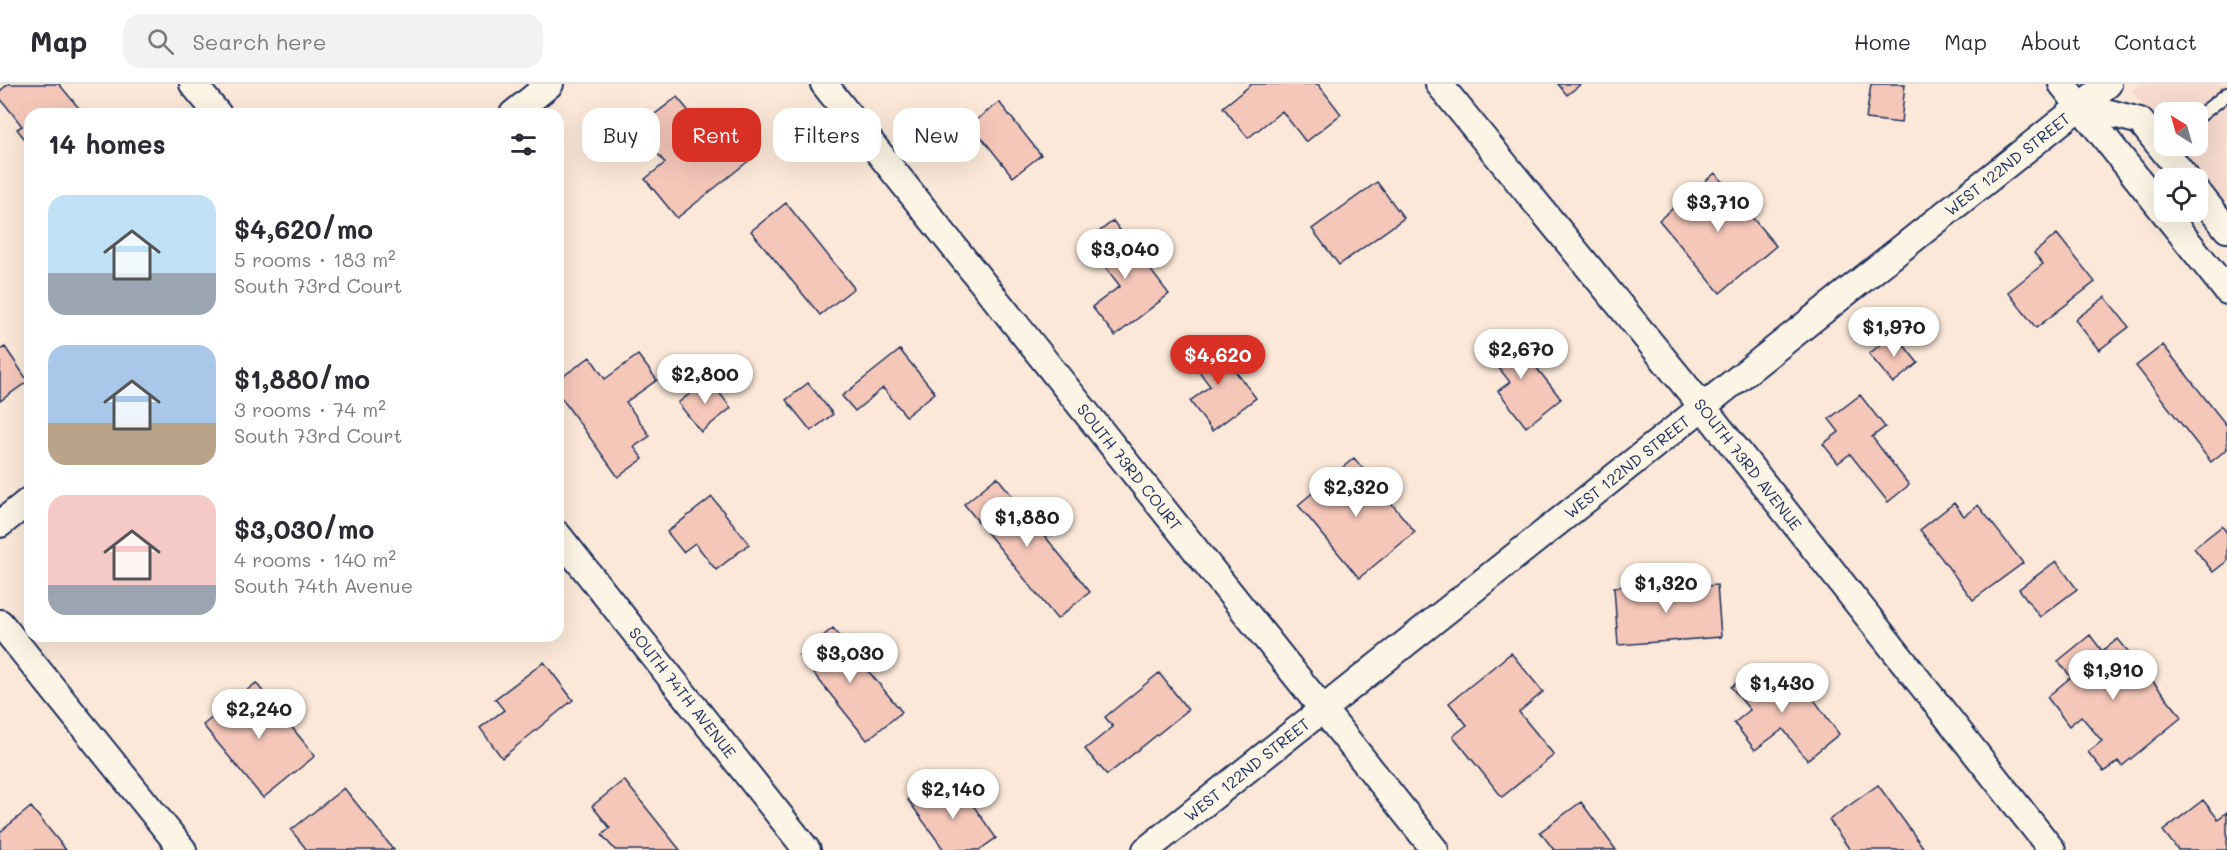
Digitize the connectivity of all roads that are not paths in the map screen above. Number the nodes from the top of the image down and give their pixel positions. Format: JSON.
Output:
{"nodes":[{"id":1,"x":193,"y":84,"type":"edge"},
{"id":2,"x":550,"y":84,"type":"edge"},
{"id":3,"x":824,"y":84,"type":"edge"},
{"id":4,"x":1439,"y":84,"type":"edge"},
{"id":5,"x":2062,"y":84,"type":"edge"},
{"id":6,"x":2108,"y":84,"type":"edge"},
{"id":7,"x":2227,"y":94,"type":"edge"},
{"id":8,"x":2079,"y":105,"type":"junction"},
{"id":9,"x":213,"y":108,"type":"edge"},
{"id":10,"x":520,"y":108,"type":"edge"},
{"id":11,"x":2208,"y":109,"type":"edge"},
{"id":12,"x":2154,"y":136,"type":"edge"},
{"id":13,"x":2208,"y":202,"type":"edge"},
{"id":14,"x":2223,"y":216,"type":"edge"},
{"id":15,"x":2227,"y":291,"type":"edge"},
{"id":16,"x":1702,"y":406,"type":"junction"},
{"id":17,"x":24,"y":505,"type":"edge"},
{"id":18,"x":0,"y":524,"type":"edge"},
{"id":19,"x":564,"y":543,"type":"edge"},
{"id":20,"x":0,"y":623,"type":"edge"},
{"id":21,"x":1322,"y":709,"type":"junction"},
{"id":22,"x":183,"y":850,"type":"edge"},
{"id":23,"x":807,"y":850,"type":"edge"},
{"id":24,"x":1146,"y":850,"type":"edge"},
{"id":25,"x":1435,"y":850,"type":"edge"},
{"id":26,"x":2052,"y":850,"type":"edge"}],
"edges":[{"from":1,"to":9,"type":"street"},
{"from":2,"to":10,"type":"street"},
{"from":3,"to":21,"type":"street","name":"SOUTH 73RD COURT"},
{"from":4,"to":16,"type":"street","name":"SOUTH 73RD AVENUE"},
{"from":5,"to":8,"type":"street"},
{"from":6,"to":8,"type":"street","name":"WEST 122ND STREET"},
{"from":7,"to":11,"type":"lane"},
{"from":8,"to":12,"type":"street"},
{"from":8,"to":15,"type":"street"},
{"from":8,"to":16,"type":"street","name":"WEST 122ND STREET"},
{"from":13,"to":14,"type":"street"},
{"from":16,"to":21,"type":"street","name":"WEST 122ND STREET"},
{"from":16,"to":26,"type":"street","name":"SOUTH 73RD AVENUE"},
{"from":17,"to":18,"type":"street"},
{"from":19,"to":23,"type":"street","name":"SOUTH 74TH AVENUE"},
{"from":20,"to":22,"type":"street"},
{"from":21,"to":24,"type":"street","name":"WEST 122ND STREET"},
{"from":21,"to":25,"type":"street","name":"SOUTH 73RD COURT"}]}
